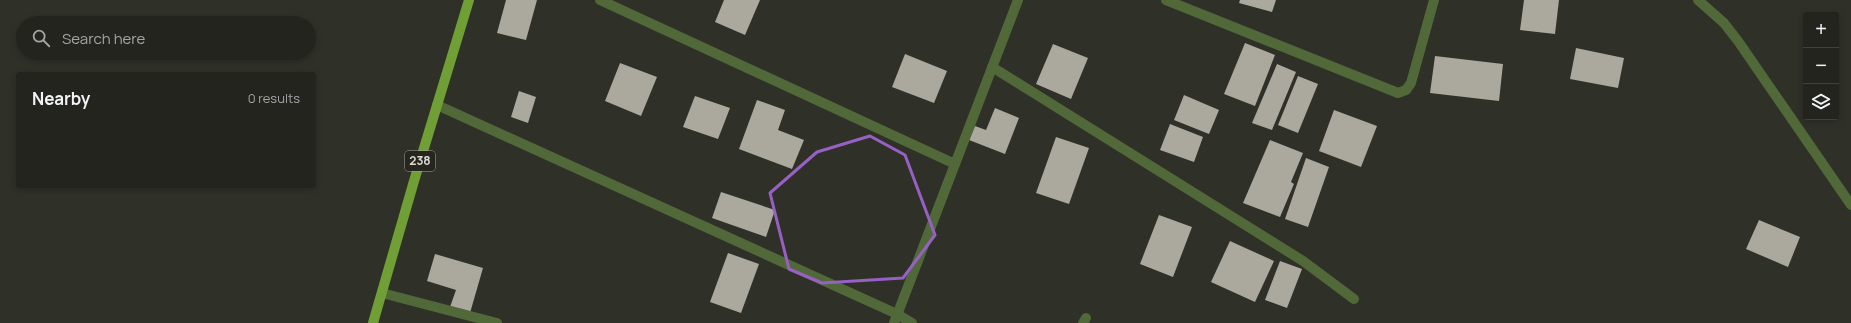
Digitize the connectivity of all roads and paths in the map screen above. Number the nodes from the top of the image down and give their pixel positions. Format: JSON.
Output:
{"nodes":[{"id":1,"x":470,"y":0,"type":"edge"},
{"id":2,"x":600,"y":0,"type":"edge"},
{"id":3,"x":1018,"y":0,"type":"edge"},
{"id":4,"x":1166,"y":0,"type":"edge"},
{"id":5,"x":1434,"y":0,"type":"edge"},
{"id":6,"x":1698,"y":0,"type":"edge"},
{"id":7,"x":992,"y":67,"type":"junction"},
{"id":8,"x":437,"y":105,"type":"junction"},
{"id":9,"x":955,"y":164,"type":"junction"},
{"id":10,"x":1851,"y":205,"type":"edge"},
{"id":11,"x":382,"y":293,"type":"junction"},
{"id":12,"x":1354,"y":299,"type":"dead end"},
{"id":13,"x":896,"y":318,"type":"edge"},
{"id":14,"x":373,"y":323,"type":"edge"},
{"id":15,"x":497,"y":323,"type":"edge"},
{"id":16,"x":912,"y":323,"type":"edge"}],
"edges":[{"from":1,"to":8,"type":"main road","number":"238"},
{"from":2,"to":9,"type":"street"},
{"from":3,"to":7,"type":"street"},
{"from":4,"to":5,"type":"street"},
{"from":6,"to":10,"type":"street"},
{"from":7,"to":9,"type":"street"},
{"from":7,"to":12,"type":"street"},
{"from":8,"to":11,"type":"main road","number":"238"},
{"from":8,"to":13,"type":"street"},
{"from":9,"to":13,"type":"street"},
{"from":11,"to":14,"type":"main road","number":"238"},
{"from":11,"to":15,"type":"street"},
{"from":13,"to":16,"type":"street"}]}
